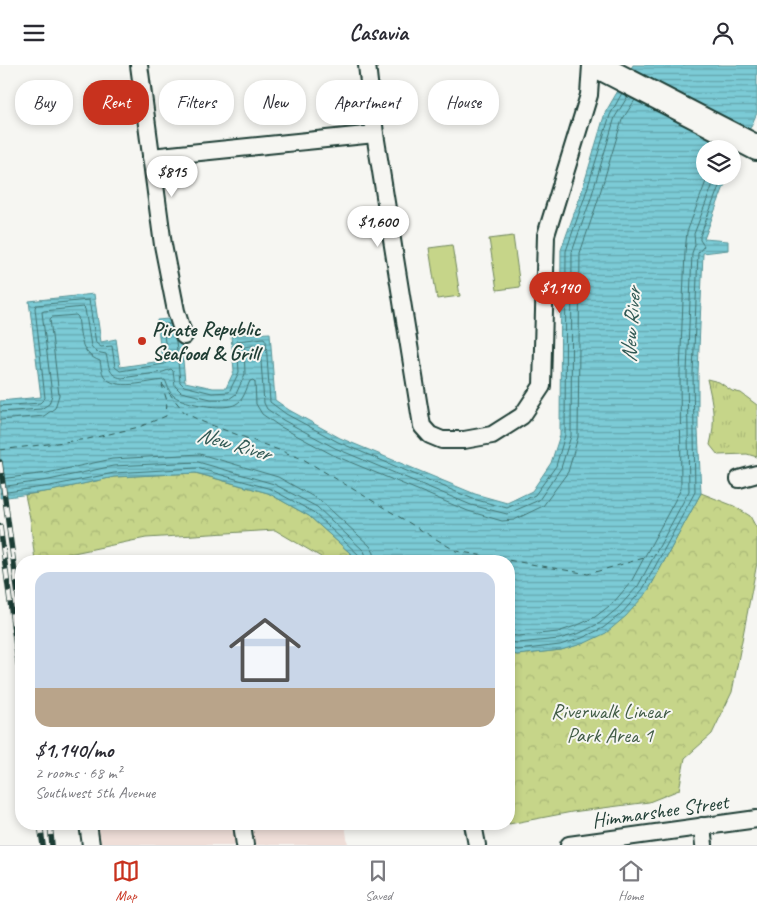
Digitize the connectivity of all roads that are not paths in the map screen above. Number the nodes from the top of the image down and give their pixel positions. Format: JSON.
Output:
{"nodes":[{"id":1,"x":139,"y":65,"type":"edge"},
{"id":2,"x":367,"y":65,"type":"edge"},
{"id":3,"x":591,"y":65,"type":"edge"},
{"id":4,"x":596,"y":65,"type":"edge"},
{"id":5,"x":375,"y":134,"type":"junction"},
{"id":6,"x":757,"y":148,"type":"edge"},
{"id":7,"x":152,"y":157,"type":"junction"},
{"id":8,"x":184,"y":336,"type":"dead end"},
{"id":9,"x":757,"y":474,"type":"edge"},
{"id":10,"x":739,"y":479,"type":"dead end"},
{"id":11,"x":757,"y":819,"type":"edge"},
{"id":12,"x":702,"y":826,"type":"junction"},
{"id":13,"x":89,"y":830,"type":"edge"},
{"id":14,"x":243,"y":830,"type":"edge"},
{"id":15,"x":474,"y":830,"type":"edge"},
{"id":16,"x":91,"y":845,"type":"edge"},
{"id":17,"x":245,"y":845,"type":"edge"},
{"id":18,"x":476,"y":845,"type":"edge"},
{"id":19,"x":569,"y":845,"type":"edge"},
{"id":20,"x":704,"y":845,"type":"edge"}],
"edges":[{"from":1,"to":7,"type":"street"},
{"from":2,"to":5,"type":"street"},
{"from":3,"to":5,"type":"street"},
{"from":4,"to":6,"type":"main road"},
{"from":5,"to":7,"type":"street"},
{"from":7,"to":8,"type":"street"},
{"from":9,"to":10,"type":"street"},
{"from":11,"to":12,"type":"street","name":"Himmarshee Street"},
{"from":12,"to":19,"type":"street","name":"Himmarshee Street"},
{"from":12,"to":20,"type":"street"},
{"from":13,"to":16,"type":"street"},
{"from":14,"to":17,"type":"street"},
{"from":15,"to":18,"type":"street"}]}
